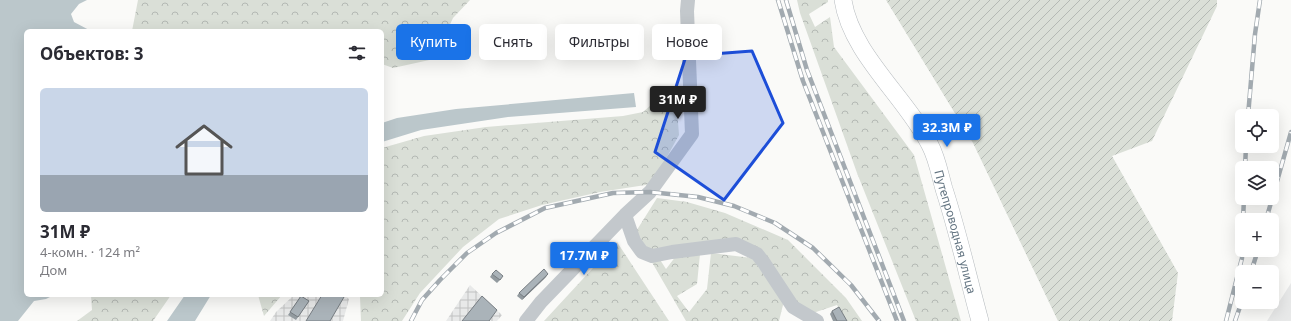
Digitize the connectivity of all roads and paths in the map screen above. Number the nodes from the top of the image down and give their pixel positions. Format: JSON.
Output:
{"nodes":[{"id":1,"x":688,"y":0,"type":"edge"},
{"id":2,"x":843,"y":0,"type":"edge"},
{"id":3,"x":625,"y":215,"type":"junction"},
{"id":4,"x":526,"y":321,"type":"edge"},
{"id":5,"x":817,"y":321,"type":"edge"},
{"id":6,"x":980,"y":321,"type":"edge"}],
"edges":[{"from":1,"to":3,"type":"street"},
{"from":2,"to":6,"type":"main road","name":"Путепроводная улица"},
{"from":3,"to":4,"type":"street"},
{"from":3,"to":5,"type":"street"}]}
